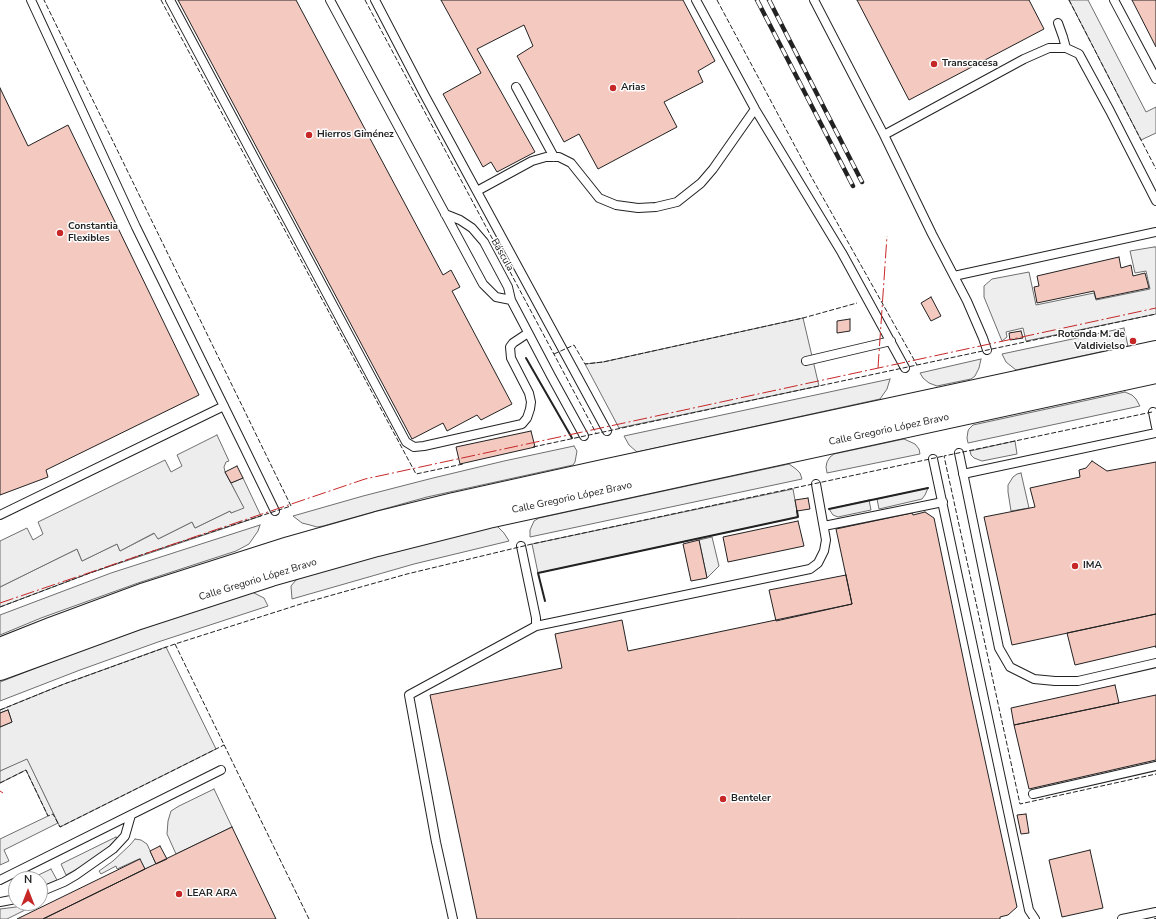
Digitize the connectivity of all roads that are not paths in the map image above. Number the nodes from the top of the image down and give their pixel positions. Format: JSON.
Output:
{"nodes":[{"id":1,"x":31,"y":0,"type":"edge"},
{"id":2,"x":170,"y":0,"type":"edge"},
{"id":3,"x":330,"y":0,"type":"edge"},
{"id":4,"x":375,"y":0,"type":"edge"},
{"id":5,"x":696,"y":0,"type":"edge"},
{"id":6,"x":814,"y":0,"type":"edge"},
{"id":7,"x":1114,"y":0,"type":"edge"},
{"id":8,"x":1058,"y":24,"type":"dead end"},
{"id":9,"x":1066,"y":48,"type":"junction"},
{"id":10,"x":1156,"y":79,"type":"edge"},
{"id":11,"x":516,"y":86,"type":"dead end"},
{"id":12,"x":755,"y":109,"type":"junction"},
{"id":13,"x":884,"y":135,"type":"junction"},
{"id":14,"x":554,"y":157,"type":"junction"},
{"id":15,"x":478,"y":191,"type":"junction"},
{"id":16,"x":1156,"y":202,"type":"edge"},
{"id":17,"x":445,"y":214,"type":"junction"},
{"id":18,"x":1156,"y":232,"type":"edge"},
{"id":19,"x":954,"y":276,"type":"junction"},
{"id":20,"x":511,"y":300,"type":"junction"},
{"id":21,"x":528,"y":334,"type":"junction"},
{"id":22,"x":891,"y":341,"type":"junction"},
{"id":23,"x":987,"y":350,"type":"dead end"},
{"id":24,"x":1156,"y":352,"type":"edge"},
{"id":25,"x":806,"y":361,"type":"dead end"},
{"id":26,"x":905,"y":368,"type":"dead end"},
{"id":27,"x":1156,"y":372,"type":"edge"},
{"id":28,"x":224,"y":406,"type":"junction"},
{"id":29,"x":1153,"y":412,"type":"dead end"},
{"id":30,"x":1156,"y":427,"type":"edge"},
{"id":31,"x":607,"y":431,"type":"dead end"},
{"id":32,"x":1156,"y":433,"type":"edge"},
{"id":33,"x":584,"y":436,"type":"dead end"},
{"id":34,"x":958,"y":453,"type":"dead end"},
{"id":35,"x":934,"y":459,"type":"dead end"},
{"id":36,"x":963,"y":474,"type":"junction"},
{"id":37,"x":816,"y":484,"type":"dead end"},
{"id":38,"x":943,"y":502,"type":"junction"},
{"id":39,"x":274,"y":512,"type":"dead end"},
{"id":40,"x":0,"y":515,"type":"edge"},
{"id":41,"x":824,"y":526,"type":"junction"},
{"id":42,"x":522,"y":546,"type":"dead end"},
{"id":43,"x":536,"y":626,"type":"junction"},
{"id":44,"x":0,"y":649,"type":"edge"},
{"id":45,"x":1156,"y":664,"type":"edge"},
{"id":46,"x":0,"y":669,"type":"edge"},
{"id":47,"x":1156,"y":766,"type":"edge"},
{"id":48,"x":222,"y":770,"type":"dead end"},
{"id":49,"x":1034,"y":794,"type":"dead end"},
{"id":50,"x":131,"y":815,"type":"junction"},
{"id":51,"x":0,"y":880,"type":"edge"},
{"id":52,"x":48,"y":889,"type":"edge"},
{"id":53,"x":1156,"y":912,"type":"edge"},
{"id":54,"x":453,"y":919,"type":"edge"},
{"id":55,"x":1035,"y":919,"type":"edge"},
{"id":56,"x":1122,"y":919,"type":"edge"}],
"edges":[{"from":1,"to":28,"type":"lane"},
{"from":2,"to":21,"type":"lane"},
{"from":3,"to":17,"type":"lane"},
{"from":4,"to":15,"type":"lane"},
{"from":5,"to":12,"type":"lane"},
{"from":6,"to":13,"type":"lane"},
{"from":7,"to":10,"type":"lane"},
{"from":8,"to":9,"type":"lane"},
{"from":9,"to":13,"type":"lane"},
{"from":9,"to":16,"type":"lane"},
{"from":11,"to":14,"type":"lane"},
{"from":12,"to":14,"type":"lane"},
{"from":12,"to":22,"type":"lane"},
{"from":13,"to":19,"type":"lane"},
{"from":14,"to":15,"type":"lane"},
{"from":15,"to":31,"type":"lane"},
{"from":17,"to":20,"type":"lane"},
{"from":17,"to":20,"type":"lane","name":"Báscula"},
{"from":18,"to":19,"type":"lane"},
{"from":19,"to":23,"type":"lane"},
{"from":20,"to":21,"type":"lane","name":"Báscula"},
{"from":21,"to":33,"type":"lane","name":"Báscula"},
{"from":22,"to":25,"type":"lane"},
{"from":22,"to":26,"type":"lane"},
{"from":24,"to":44,"type":"main road","name":"Calle Gregorio López Bravo"},
{"from":27,"to":46,"type":"main road","name":"Calle Gregorio López Bravo"},
{"from":28,"to":39,"type":"lane"},
{"from":28,"to":40,"type":"lane"},
{"from":29,"to":30,"type":"lane"},
{"from":32,"to":36,"type":"lane"},
{"from":34,"to":36,"type":"lane"},
{"from":35,"to":38,"type":"lane"},
{"from":36,"to":45,"type":"lane"},
{"from":37,"to":41,"type":"lane"},
{"from":38,"to":41,"type":"lane"},
{"from":38,"to":55,"type":"lane"},
{"from":41,"to":43,"type":"lane"},
{"from":42,"to":43,"type":"lane"},
{"from":43,"to":54,"type":"lane"},
{"from":47,"to":49,"type":"lane"},
{"from":48,"to":50,"type":"lane"},
{"from":50,"to":51,"type":"lane"},
{"from":50,"to":52,"type":"lane"},
{"from":53,"to":56,"type":"lane"}]}
